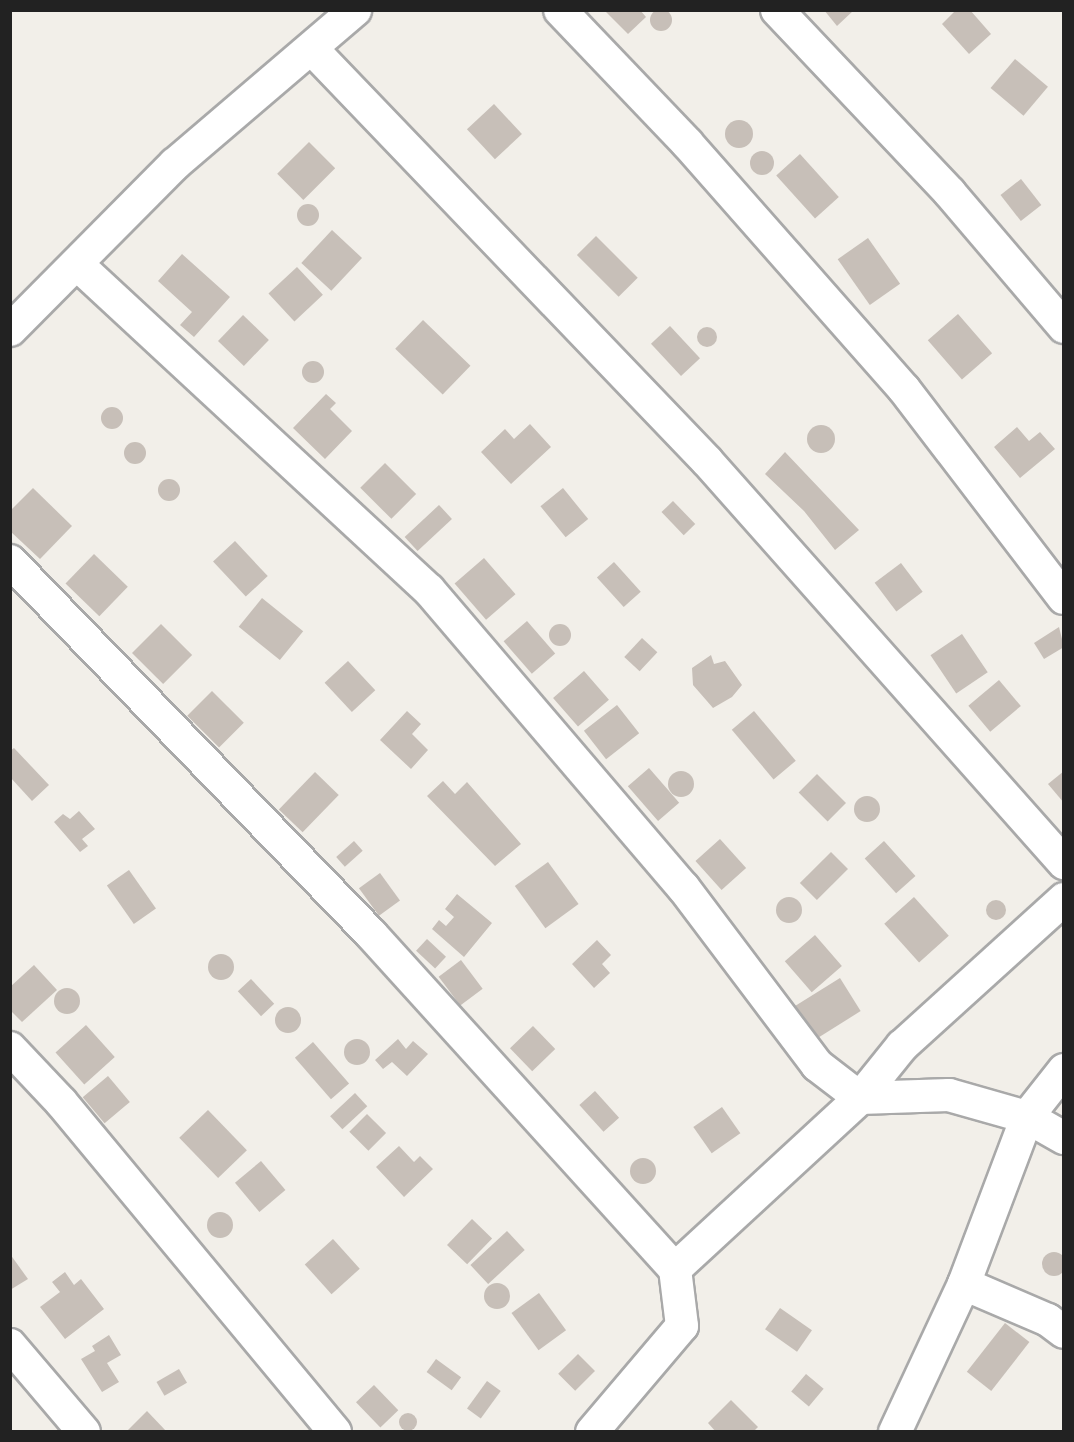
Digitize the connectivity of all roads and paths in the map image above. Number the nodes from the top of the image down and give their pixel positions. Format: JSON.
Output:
{"nodes":[{"id":1,"x":356,"y":10,"type":"edge"},
{"id":2,"x":560,"y":10,"type":"edge"},
{"id":3,"x":777,"y":10,"type":"edge"},
{"id":4,"x":312,"y":49,"type":"junction"},
{"id":5,"x":78,"y":264,"type":"junction"},
{"id":6,"x":1064,"y":327,"type":"edge"},
{"id":7,"x":10,"y":330,"type":"edge"},
{"id":8,"x":10,"y":561,"type":"edge"},
{"id":9,"x":1064,"y":598,"type":"edge"},
{"id":10,"x":1064,"y":863,"type":"edge"},
{"id":11,"x":1064,"y":899,"type":"edge"},
{"id":12,"x":10,"y":1048,"type":"edge"},
{"id":13,"x":1064,"y":1070,"type":"edge"},
{"id":14,"x":860,"y":1098,"type":"junction"},
{"id":15,"x":1027,"y":1117,"type":"junction"},
{"id":16,"x":1064,"y":1138,"type":"edge"},
{"id":17,"x":675,"y":1269,"type":"junction"},
{"id":18,"x":964,"y":1284,"type":"junction"},
{"id":19,"x":1064,"y":1332,"type":"edge"},
{"id":20,"x":10,"y":1345,"type":"edge"},
{"id":21,"x":84,"y":1431,"type":"edge"},
{"id":22,"x":335,"y":1431,"type":"edge"},
{"id":23,"x":592,"y":1431,"type":"edge"},
{"id":24,"x":895,"y":1431,"type":"edge"}],
"edges":[{"from":1,"to":4,"type":"street"},
{"from":2,"to":9,"type":"street"},
{"from":3,"to":6,"type":"street"},
{"from":4,"to":5,"type":"street"},
{"from":4,"to":10,"type":"street"},
{"from":5,"to":7,"type":"street"},
{"from":5,"to":14,"type":"street"},
{"from":8,"to":17,"type":"street"},
{"from":11,"to":14,"type":"street"},
{"from":12,"to":22,"type":"street"},
{"from":13,"to":15,"type":"street"},
{"from":14,"to":15,"type":"street"},
{"from":14,"to":17,"type":"street"},
{"from":15,"to":16,"type":"street"},
{"from":15,"to":18,"type":"street"},
{"from":17,"to":23,"type":"street"},
{"from":18,"to":19,"type":"street"},
{"from":18,"to":24,"type":"street"},
{"from":20,"to":21,"type":"street"}]}
